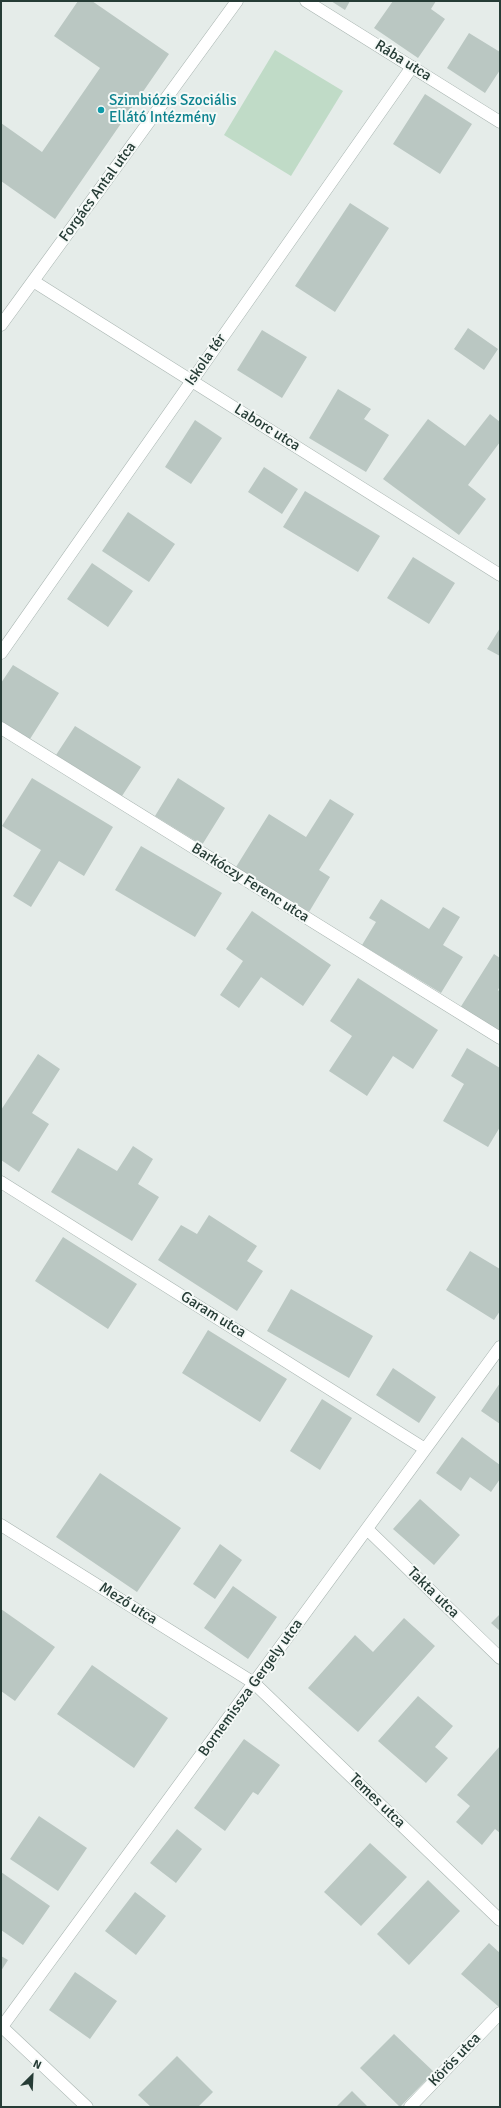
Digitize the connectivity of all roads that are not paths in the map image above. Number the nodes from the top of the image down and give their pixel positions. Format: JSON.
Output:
{"nodes":[{"id":1,"x":238,"y":1,"type":"edge"},
{"id":2,"x":306,"y":1,"type":"edge"},
{"id":3,"x":412,"y":67,"type":"junction"},
{"id":4,"x":500,"y":122,"type":"edge"},
{"id":5,"x":33,"y":281,"type":"junction"},
{"id":6,"x":1,"y":325,"type":"edge"},
{"id":7,"x":192,"y":380,"type":"junction"},
{"id":8,"x":500,"y":575,"type":"edge"},
{"id":9,"x":1,"y":653,"type":"edge"},
{"id":10,"x":1,"y":728,"type":"edge"},
{"id":11,"x":500,"y":1038,"type":"edge"},
{"id":12,"x":1,"y":1182,"type":"edge"},
{"id":13,"x":500,"y":1347,"type":"edge"},
{"id":14,"x":425,"y":1448,"type":"junction"},
{"id":15,"x":1,"y":1525,"type":"edge"},
{"id":16,"x":367,"y":1529,"type":"junction"},
{"id":17,"x":500,"y":1658,"type":"edge"},
{"id":18,"x":254,"y":1683,"type":"junction"},
{"id":19,"x":500,"y":1920,"type":"edge"},
{"id":20,"x":500,"y":2013,"type":"edge"},
{"id":21,"x":1,"y":2028,"type":"edge"},
{"id":22,"x":87,"y":2107,"type":"edge"},
{"id":23,"x":410,"y":2107,"type":"edge"}],
"edges":[{"from":1,"to":5,"type":"street","name":"Forgács Antal utca"},
{"from":2,"to":3,"type":"street","name":"Rába utca"},
{"from":3,"to":4,"type":"street","name":"Rába utca"},
{"from":3,"to":7,"type":"street","name":"Iskola tér"},
{"from":5,"to":6,"type":"street","name":"Forgács Antal utca"},
{"from":5,"to":7,"type":"street","name":"Laborc utca"},
{"from":7,"to":8,"type":"street","name":"Laborc utca"},
{"from":7,"to":9,"type":"street","name":"Iskola tér"},
{"from":10,"to":11,"type":"street","name":"Barkóczy Ferenc utca"},
{"from":12,"to":14,"type":"street","name":"Garam utca"},
{"from":13,"to":14,"type":"street","name":"Bornemissza Gergely utca"},
{"from":14,"to":16,"type":"street","name":"Bornemissza Gergely utca"},
{"from":15,"to":18,"type":"street","name":"Mező utca"},
{"from":16,"to":17,"type":"street","name":"Takta utca"},
{"from":16,"to":18,"type":"street","name":"Bornemissza Gergely utca"},
{"from":18,"to":19,"type":"street","name":"Temes utca"},
{"from":18,"to":21,"type":"street","name":"Bornemissza Gergely utca"},
{"from":20,"to":23,"type":"street","name":"Körös utca"},
{"from":21,"to":22,"type":"street"}]}
